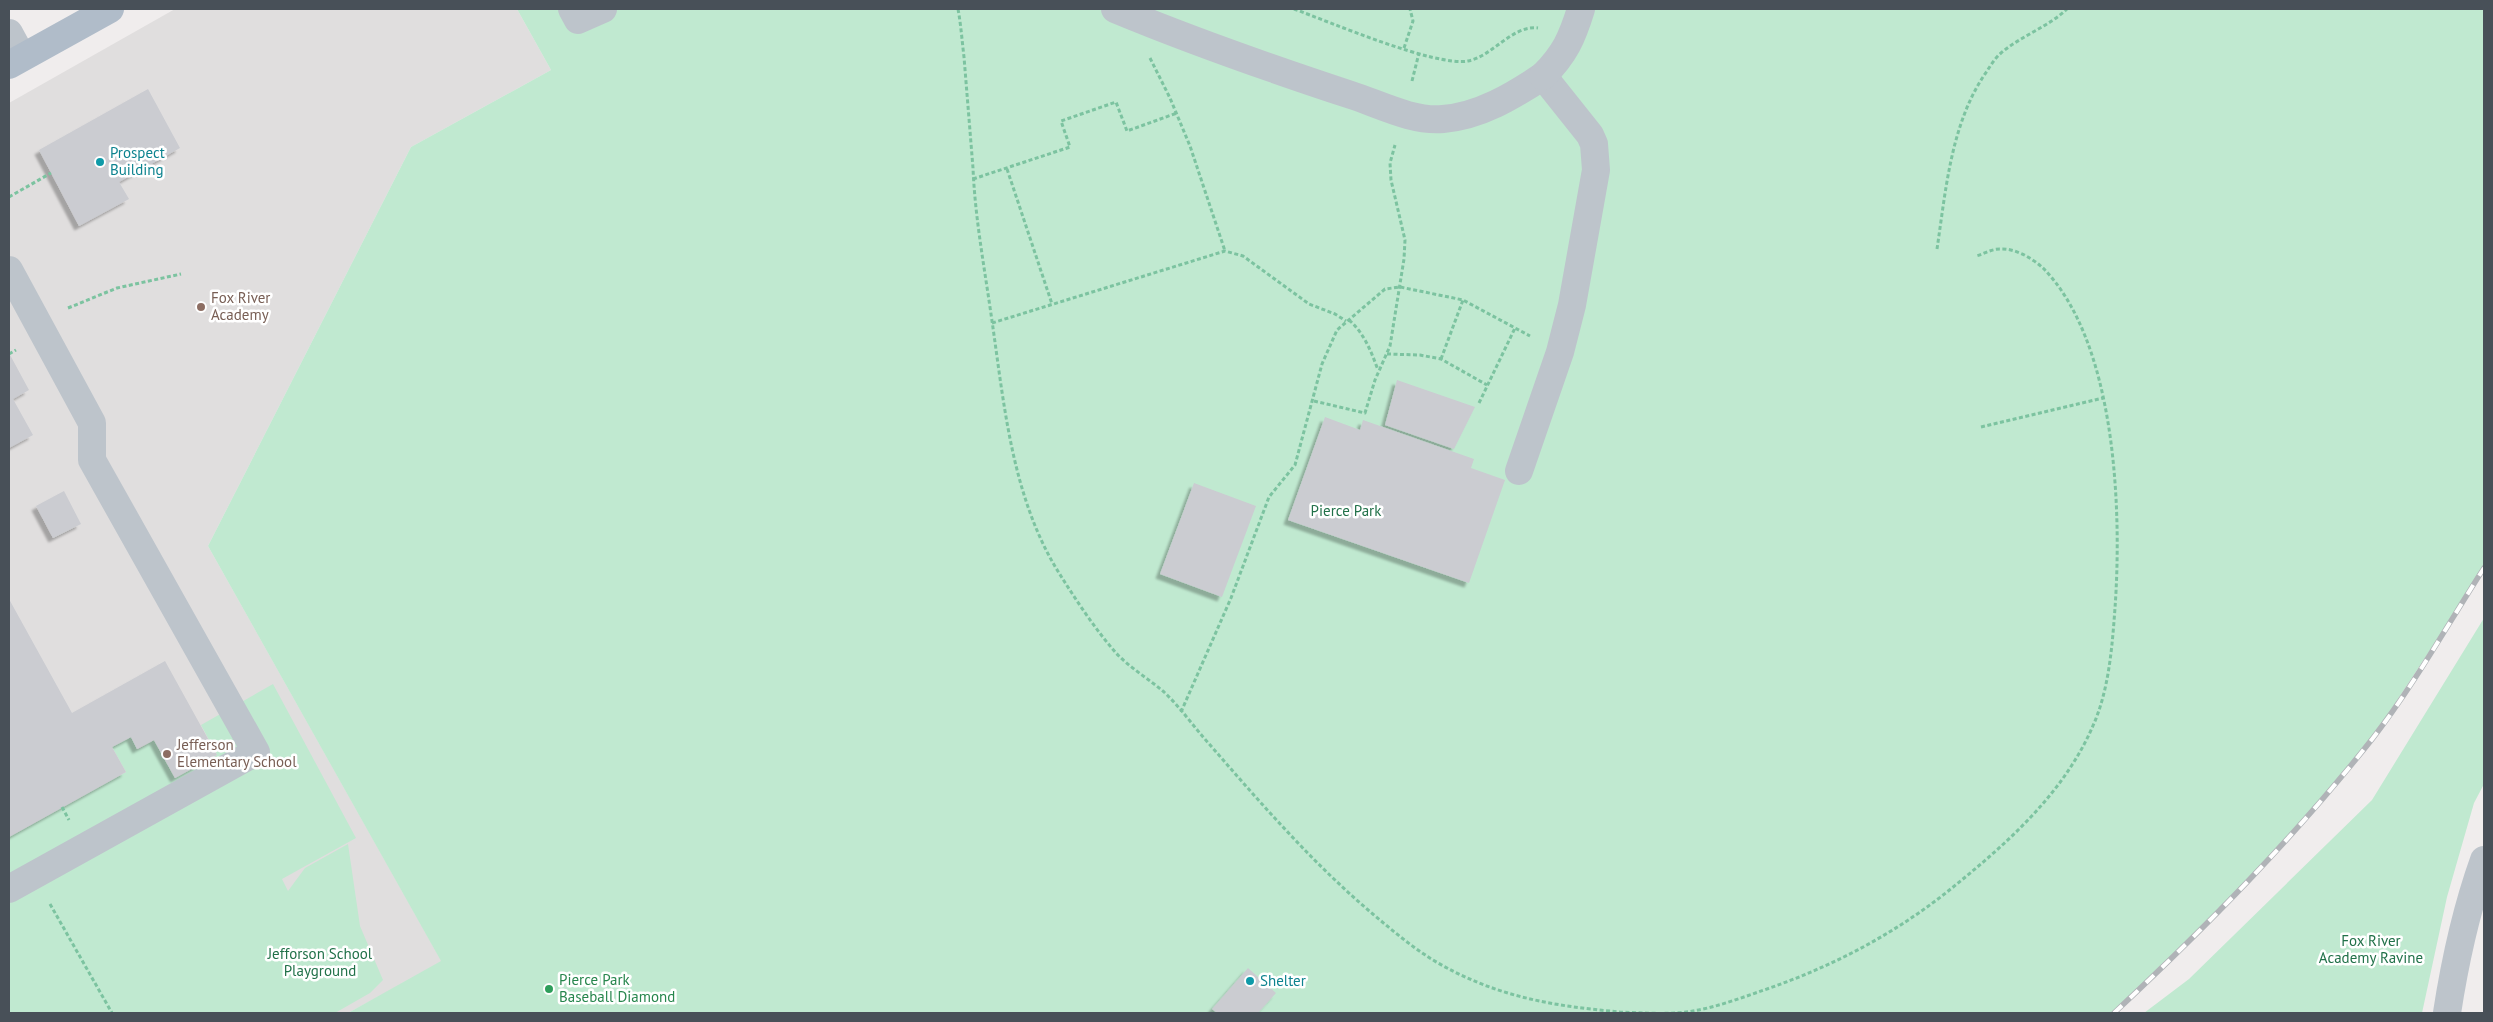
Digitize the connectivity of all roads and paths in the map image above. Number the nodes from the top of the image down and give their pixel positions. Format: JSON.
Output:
{"nodes":[{"id":1,"x":110,"y":9,"type":"edge"},
{"id":2,"x":572,"y":9,"type":"edge"},
{"id":3,"x":603,"y":9,"type":"edge"},
{"id":4,"x":958,"y":9,"type":"edge"},
{"id":5,"x":1115,"y":9,"type":"edge"},
{"id":6,"x":1294,"y":9,"type":"edge"},
{"id":7,"x":1410,"y":9,"type":"edge"},
{"id":8,"x":1581,"y":9,"type":"edge"},
{"id":9,"x":2067,"y":9,"type":"edge"},
{"id":10,"x":9,"y":33,"type":"edge"},
{"id":11,"x":1572,"y":39,"type":"junction"},
{"id":12,"x":1404,"y":48,"type":"junction"},
{"id":13,"x":1146,"y":51,"type":"dead end"},
{"id":14,"x":16,"y":61,"type":"edge"},
{"id":15,"x":1543,"y":76,"type":"junction"},
{"id":16,"x":1176,"y":113,"type":"junction"},
{"id":17,"x":1398,"y":136,"type":"dead end"},
{"id":18,"x":1007,"y":169,"type":"junction"},
{"id":19,"x":51,"y":173,"type":"dead end"},
{"id":20,"x":974,"y":179,"type":"junction"},
{"id":21,"x":9,"y":197,"type":"edge"},
{"id":22,"x":1937,"y":249,"type":"dead end"},
{"id":23,"x":1225,"y":251,"type":"junction"},
{"id":24,"x":1976,"y":256,"type":"dead end"},
{"id":25,"x":9,"y":270,"type":"edge"},
{"id":26,"x":181,"y":274,"type":"dead end"},
{"id":27,"x":1400,"y":287,"type":"junction"},
{"id":28,"x":1463,"y":300,"type":"junction"},
{"id":29,"x":1052,"y":304,"type":"junction"},
{"id":30,"x":1347,"y":320,"type":"junction"},
{"id":31,"x":37,"y":321,"type":"junction"},
{"id":32,"x":992,"y":323,"type":"junction"},
{"id":33,"x":1515,"y":328,"type":"junction"},
{"id":34,"x":1562,"y":343,"type":"junction"},
{"id":35,"x":1387,"y":354,"type":"junction"},
{"id":36,"x":1441,"y":359,"type":"junction"},
{"id":37,"x":1378,"y":371,"type":"junction"},
{"id":38,"x":1488,"y":385,"type":"junction"},
{"id":39,"x":2103,"y":398,"type":"junction"},
{"id":40,"x":1314,"y":401,"type":"junction"},
{"id":41,"x":1479,"y":403,"type":"dead end"},
{"id":42,"x":1981,"y":427,"type":"dead end"},
{"id":43,"x":1519,"y":471,"type":"dead end"},
{"id":44,"x":1181,"y":712,"type":"junction"},
{"id":45,"x":2484,"y":860,"type":"edge"},
{"id":46,"x":33,"y":875,"type":"junction"},
{"id":47,"x":9,"y":888,"type":"edge"},
{"id":48,"x":112,"y":1013,"type":"edge"},
{"id":49,"x":2447,"y":1013,"type":"edge"}],
"edges":[{"from":1,"to":14,"type":"main road"},
{"from":2,"to":3,"type":"street"},
{"from":4,"to":20,"type":"path"},
{"from":5,"to":15,"type":"street"},
{"from":6,"to":12,"type":"path"},
{"from":7,"to":12,"type":"path"},
{"from":8,"to":11,"type":"street"},
{"from":9,"to":22,"type":"path"},
{"from":10,"to":14,"type":"street"},
{"from":11,"to":12,"type":"path"},
{"from":11,"to":15,"type":"street"},
{"from":13,"to":16,"type":"path"},
{"from":15,"to":34,"type":"street"},
{"from":16,"to":18,"type":"path"},
{"from":16,"to":23,"type":"path"},
{"from":17,"to":27,"type":"path"},
{"from":18,"to":20,"type":"path"},
{"from":18,"to":29,"type":"path"},
{"from":19,"to":21,"type":"path"},
{"from":20,"to":32,"type":"path"},
{"from":23,"to":29,"type":"path"},
{"from":23,"to":30,"type":"path"},
{"from":24,"to":39,"type":"path"},
{"from":25,"to":31,"type":"street"},
{"from":26,"to":31,"type":"path"},
{"from":27,"to":28,"type":"path"},
{"from":27,"to":30,"type":"path"},
{"from":27,"to":35,"type":"path"},
{"from":28,"to":33,"type":"path"},
{"from":28,"to":36,"type":"path"},
{"from":29,"to":32,"type":"path"},
{"from":30,"to":37,"type":"path"},
{"from":30,"to":40,"type":"path"},
{"from":31,"to":46,"type":"street"},
{"from":32,"to":44,"type":"path"},
{"from":33,"to":34,"type":"path"},
{"from":33,"to":38,"type":"path"},
{"from":34,"to":43,"type":"street"},
{"from":35,"to":36,"type":"path"},
{"from":35,"to":37,"type":"path"},
{"from":36,"to":38,"type":"path"},
{"from":37,"to":40,"type":"path"},
{"from":38,"to":41,"type":"path"},
{"from":39,"to":42,"type":"path"},
{"from":39,"to":44,"type":"path"},
{"from":40,"to":44,"type":"path"},
{"from":45,"to":49,"type":"street"},
{"from":46,"to":47,"type":"street"},
{"from":46,"to":48,"type":"path"}]}
